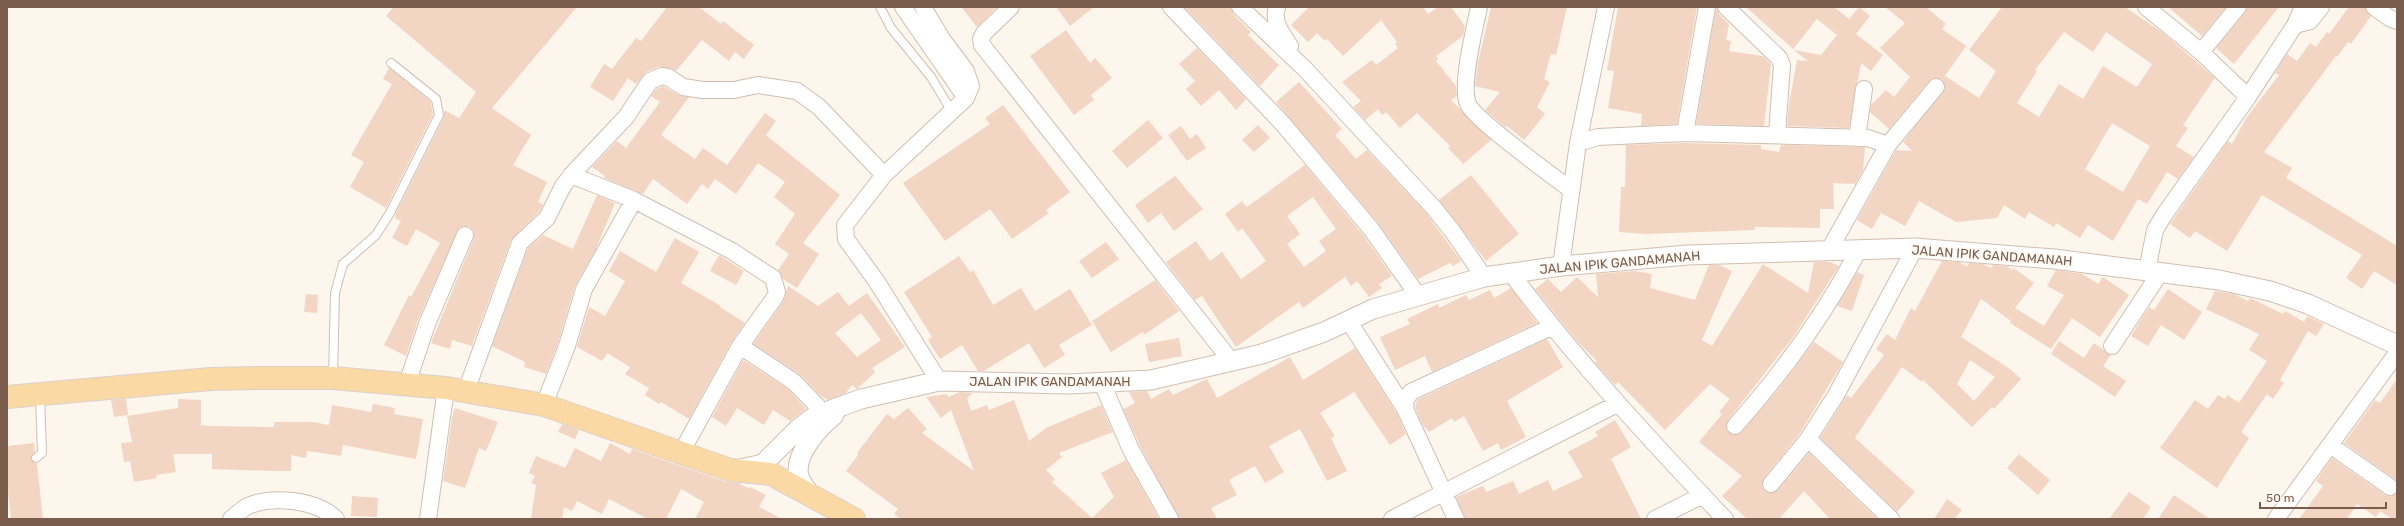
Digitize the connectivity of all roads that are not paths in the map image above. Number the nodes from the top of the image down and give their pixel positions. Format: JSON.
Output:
{"nodes":[{"id":1,"x":880,"y":7,"type":"edge"},
{"id":2,"x":903,"y":7,"type":"edge"},
{"id":3,"x":923,"y":7,"type":"edge"},
{"id":4,"x":1011,"y":7,"type":"edge"},
{"id":5,"x":1171,"y":7,"type":"edge"},
{"id":6,"x":1240,"y":7,"type":"edge"},
{"id":7,"x":1277,"y":7,"type":"edge"},
{"id":8,"x":1479,"y":7,"type":"edge"},
{"id":9,"x":1606,"y":7,"type":"edge"},
{"id":10,"x":1707,"y":7,"type":"edge"},
{"id":11,"x":1726,"y":7,"type":"edge"},
{"id":12,"x":2238,"y":7,"type":"edge"},
{"id":13,"x":2321,"y":7,"type":"edge"},
{"id":14,"x":2374,"y":7,"type":"edge"},
{"id":15,"x":2153,"y":9,"type":"edge"},
{"id":16,"x":2301,"y":14,"type":"edge"},
{"id":17,"x":2397,"y":21,"type":"edge"},
{"id":18,"x":2201,"y":52,"type":"junction"},
{"id":19,"x":391,"y":64,"type":"dead end"},
{"id":20,"x":1305,"y":69,"type":"junction"},
{"id":21,"x":1936,"y":87,"type":"dead end"},
{"id":22,"x":1864,"y":89,"type":"dead end"},
{"id":23,"x":2248,"y":97,"type":"junction"},
{"id":24,"x":966,"y":98,"type":"junction"},
{"id":25,"x":951,"y":110,"type":"junction"},
{"id":26,"x":1685,"y":133,"type":"junction"},
{"id":27,"x":1777,"y":134,"type":"junction"},
{"id":28,"x":1857,"y":138,"type":"junction"},
{"id":29,"x":1578,"y":143,"type":"junction"},
{"id":30,"x":1888,"y":146,"type":"junction"},
{"id":31,"x":572,"y":175,"type":"junction"},
{"id":32,"x":884,"y":176,"type":"junction"},
{"id":33,"x":1567,"y":186,"type":"junction"},
{"id":34,"x":634,"y":200,"type":"junction"},
{"id":35,"x":465,"y":235,"type":"dead end"},
{"id":36,"x":1915,"y":248,"type":"junction"},
{"id":37,"x":1858,"y":251,"type":"junction"},
{"id":38,"x":1828,"y":252,"type":"junction"},
{"id":39,"x":1556,"y":266,"type":"junction"},
{"id":40,"x":1510,"y":272,"type":"junction"},
{"id":41,"x":2154,"y":272,"type":"junction"},
{"id":42,"x":1484,"y":277,"type":"junction"},
{"id":43,"x":1419,"y":297,"type":"junction"},
{"id":44,"x":1348,"y":320,"type":"junction"},
{"id":45,"x":1551,"y":327,"type":"junction"},
{"id":46,"x":2397,"y":345,"type":"edge"},
{"id":47,"x":740,"y":346,"type":"junction"},
{"id":48,"x":2112,"y":346,"type":"dead end"},
{"id":49,"x":2397,"y":352,"type":"edge"},
{"id":50,"x":1232,"y":362,"type":"junction"},
{"id":51,"x":333,"y":378,"type":"junction"},
{"id":52,"x":939,"y":381,"type":"junction"},
{"id":53,"x":1102,"y":383,"type":"junction"},
{"id":54,"x":407,"y":384,"type":"junction"},
{"id":55,"x":456,"y":389,"type":"junction"},
{"id":56,"x":40,"y":393,"type":"junction"},
{"id":57,"x":7,"y":397,"type":"edge"},
{"id":58,"x":544,"y":404,"type":"junction"},
{"id":59,"x":1617,"y":404,"type":"junction"},
{"id":60,"x":1405,"y":409,"type":"junction"},
{"id":61,"x":827,"y":415,"type":"junction"},
{"id":62,"x":1735,"y":426,"type":"dead end"},
{"id":63,"x":1808,"y":439,"type":"junction"},
{"id":64,"x":2330,"y":445,"type":"junction"},
{"id":65,"x":682,"y":451,"type":"junction"},
{"id":66,"x":36,"y":458,"type":"dead end"},
{"id":67,"x":730,"y":470,"type":"junction"},
{"id":68,"x":1771,"y":484,"type":"dead end"},
{"id":69,"x":2390,"y":487,"type":"dead end"},
{"id":70,"x":1443,"y":493,"type":"junction"},
{"id":71,"x":1703,"y":495,"type":"junction"},
{"id":72,"x":813,"y":498,"type":"junction"},
{"id":73,"x":231,"y":519,"type":"edge"},
{"id":74,"x":336,"y":519,"type":"edge"},
{"id":75,"x":428,"y":519,"type":"edge"},
{"id":76,"x":854,"y":519,"type":"edge"},
{"id":77,"x":1170,"y":519,"type":"edge"},
{"id":78,"x":1392,"y":519,"type":"edge"},
{"id":79,"x":1456,"y":519,"type":"edge"},
{"id":80,"x":1655,"y":519,"type":"edge"},
{"id":81,"x":1725,"y":519,"type":"edge"},
{"id":82,"x":1891,"y":519,"type":"edge"},
{"id":83,"x":2276,"y":519,"type":"edge"}],
"edges":[{"from":1,"to":25,"type":"lane"},
{"from":2,"to":24,"type":"street"},
{"from":3,"to":24,"type":"street"},
{"from":4,"to":50,"type":"street"},
{"from":5,"to":43,"type":"street"},
{"from":6,"to":20,"type":"street"},
{"from":7,"to":20,"type":"street"},
{"from":8,"to":33,"type":"street"},
{"from":9,"to":29,"type":"street"},
{"from":10,"to":26,"type":"street"},
{"from":11,"to":27,"type":"street"},
{"from":12,"to":18,"type":"street"},
{"from":13,"to":16,"type":"street"},
{"from":14,"to":17,"type":"street"},
{"from":15,"to":18,"type":"street"},
{"from":16,"to":23,"type":"street"},
{"from":18,"to":23,"type":"street"},
{"from":19,"to":51,"type":"lane"},
{"from":20,"to":42,"type":"street"},
{"from":21,"to":30,"type":"street"},
{"from":22,"to":28,"type":"street"},
{"from":23,"to":41,"type":"street"},
{"from":24,"to":25,"type":"street"},
{"from":25,"to":32,"type":"street"},
{"from":26,"to":27,"type":"street"},
{"from":26,"to":29,"type":"street"},
{"from":27,"to":28,"type":"street"},
{"from":28,"to":30,"type":"street"},
{"from":29,"to":33,"type":"street"},
{"from":30,"to":38,"type":"street"},
{"from":31,"to":32,"type":"street"},
{"from":31,"to":34,"type":"street"},
{"from":31,"to":55,"type":"street"},
{"from":32,"to":52,"type":"street"},
{"from":33,"to":39,"type":"street"},
{"from":34,"to":47,"type":"street"},
{"from":34,"to":58,"type":"street"},
{"from":35,"to":54,"type":"street"},
{"from":36,"to":37,"type":"street","name":"JALAN IPIK GANDAMANAH"},
{"from":36,"to":41,"type":"street","name":"JALAN IPIK GANDAMANAH"},
{"from":36,"to":63,"type":"street"},
{"from":37,"to":38,"type":"street","name":"JALAN IPIK GANDAMANAH"},
{"from":37,"to":62,"type":"street"},
{"from":38,"to":39,"type":"street","name":"JALAN IPIK GANDAMANAH"},
{"from":39,"to":40,"type":"street","name":"JALAN IPIK GANDAMANAH"},
{"from":40,"to":42,"type":"street","name":"JALAN IPIK GANDAMANAH"},
{"from":40,"to":45,"type":"street"},
{"from":41,"to":46,"type":"street","name":"JALAN IPIK GANDAMANAH"},
{"from":41,"to":48,"type":"street"},
{"from":42,"to":43,"type":"street","name":"JALAN IPIK GANDAMANAH"},
{"from":43,"to":44,"type":"street","name":"JALAN IPIK GANDAMANAH"},
{"from":44,"to":50,"type":"street","name":"JALAN IPIK GANDAMANAH"},
{"from":44,"to":60,"type":"street"},
{"from":45,"to":59,"type":"street"},
{"from":45,"to":60,"type":"street"},
{"from":47,"to":61,"type":"street"},
{"from":47,"to":65,"type":"street"},
{"from":49,"to":64,"type":"street"},
{"from":50,"to":53,"type":"street","name":"JALAN IPIK GANDAMANAH"},
{"from":51,"to":54,"type":"main road"},
{"from":51,"to":56,"type":"main road"},
{"from":52,"to":53,"type":"street","name":"JALAN IPIK GANDAMANAH"},
{"from":52,"to":61,"type":"street","name":"JALAN IPIK GANDAMANAH"},
{"from":53,"to":77,"type":"street"},
{"from":54,"to":55,"type":"main road"},
{"from":55,"to":58,"type":"main road"},
{"from":55,"to":75,"type":"street"},
{"from":56,"to":57,"type":"main road"},
{"from":56,"to":66,"type":"lane"},
{"from":58,"to":65,"type":"main road"},
{"from":59,"to":70,"type":"street"},
{"from":59,"to":71,"type":"street"},
{"from":60,"to":70,"type":"street"},
{"from":61,"to":67,"type":"street","name":"JALAN IPIK GANDAMANAH"},
{"from":61,"to":72,"type":"street","name":"JALAN IPIK GANDAMANAH"},
{"from":63,"to":68,"type":"street"},
{"from":63,"to":82,"type":"street"},
{"from":64,"to":69,"type":"street"},
{"from":64,"to":83,"type":"street"},
{"from":65,"to":67,"type":"main road"},
{"from":67,"to":72,"type":"main road"},
{"from":70,"to":78,"type":"street"},
{"from":70,"to":79,"type":"street"},
{"from":71,"to":80,"type":"street"},
{"from":71,"to":81,"type":"street"},
{"from":72,"to":76,"type":"main road"},
{"from":73,"to":74,"type":"street"}]}
